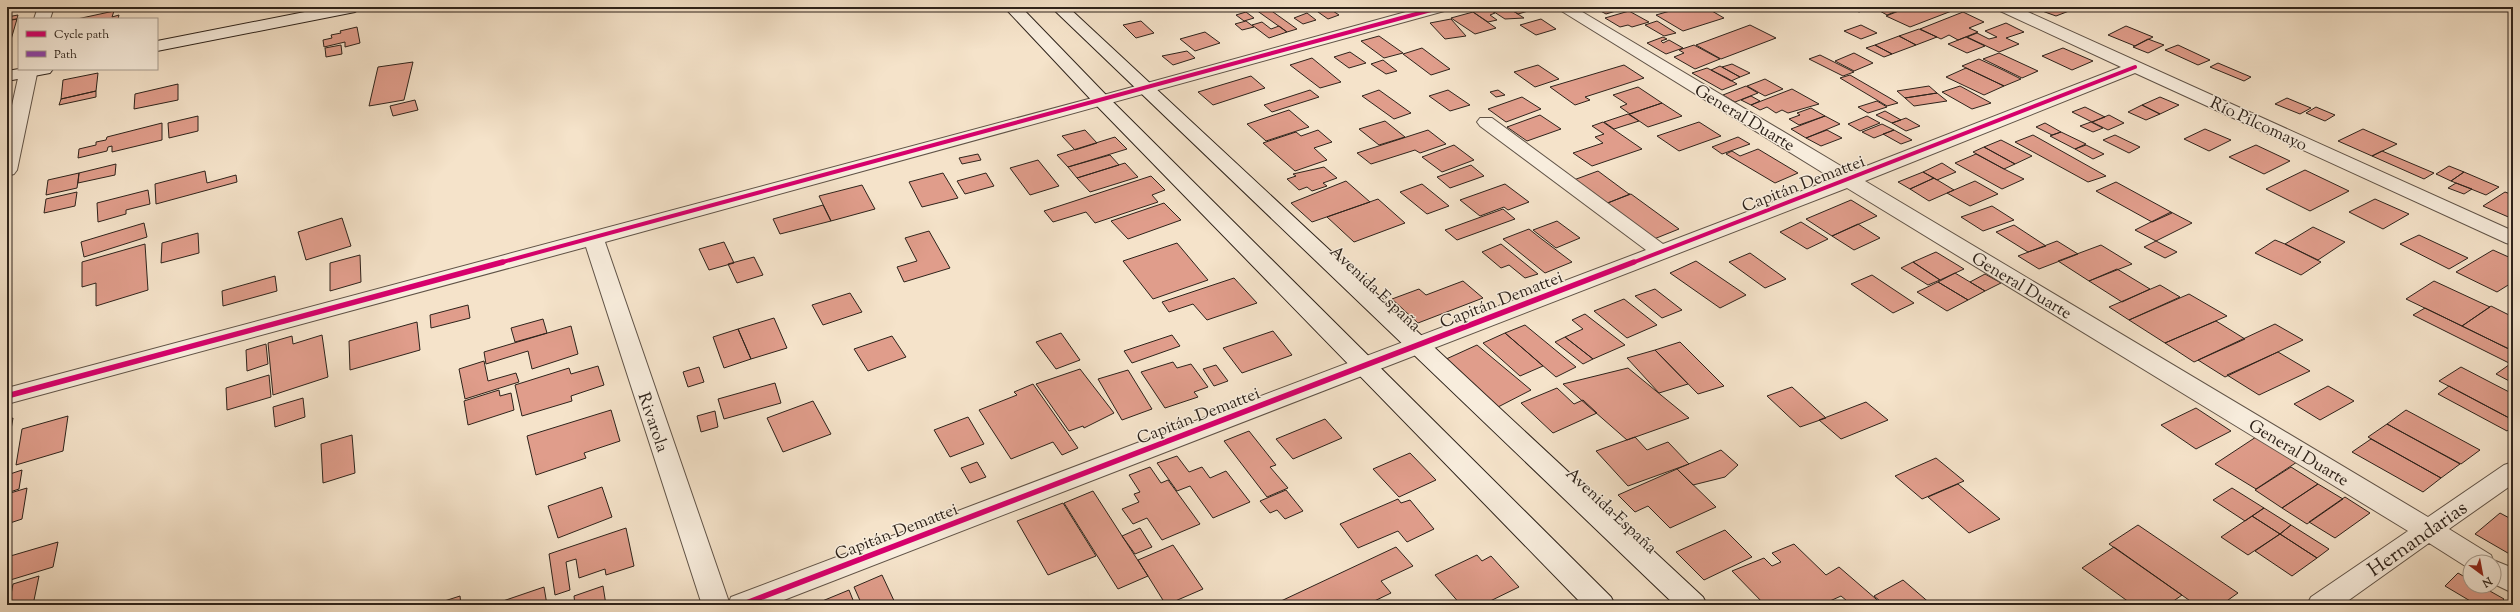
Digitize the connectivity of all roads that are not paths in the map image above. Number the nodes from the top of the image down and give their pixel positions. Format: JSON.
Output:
{"nodes":[{"id":1,"x":46,"y":7,"type":"edge"},
{"id":2,"x":294,"y":7,"type":"edge"},
{"id":3,"x":355,"y":7,"type":"edge"},
{"id":4,"x":1012,"y":7,"type":"edge"},
{"id":5,"x":1059,"y":7,"type":"edge"},
{"id":6,"x":1442,"y":7,"type":"edge"},
{"id":7,"x":1563,"y":7,"type":"edge"},
{"id":8,"x":2004,"y":7,"type":"edge"},
{"id":9,"x":42,"y":18,"type":"edge"},
{"id":10,"x":158,"y":34,"type":"edge"},
{"id":11,"x":158,"y":46,"type":"edge"},
{"id":12,"x":7,"y":64,"type":"edge"},
{"id":13,"x":18,"y":66,"type":"edge"},
{"id":14,"x":2136,"y":67,"type":"junction"},
{"id":15,"x":24,"y":70,"type":"edge"},
{"id":16,"x":30,"y":70,"type":"edge"},
{"id":17,"x":7,"y":76,"type":"edge"},
{"id":18,"x":1145,"y":89,"type":"junction"},
{"id":19,"x":1102,"y":101,"type":"junction"},
{"id":20,"x":1486,"y":122,"type":"dead end"},
{"id":21,"x":7,"y":170,"type":"edge"},
{"id":22,"x":1849,"y":180,"type":"junction"},
{"id":23,"x":593,"y":238,"type":"junction"},
{"id":24,"x":2513,"y":240,"type":"edge"},
{"id":25,"x":1661,"y":252,"type":"junction"},
{"id":26,"x":1418,"y":346,"type":"junction"},
{"id":27,"x":1364,"y":366,"type":"junction"},
{"id":28,"x":7,"y":396,"type":"edge"},
{"id":29,"x":2513,"y":471,"type":"edge"},
{"id":30,"x":2428,"y":530,"type":"junction"},
{"id":31,"x":2468,"y":554,"type":"edge"},
{"id":32,"x":2502,"y":575,"type":"edge"},
{"id":33,"x":2513,"y":582,"type":"edge"},
{"id":34,"x":716,"y":605,"type":"edge"},
{"id":35,"x":741,"y":605,"type":"edge"},
{"id":36,"x":1601,"y":605,"type":"edge"},
{"id":37,"x":1693,"y":605,"type":"edge"},
{"id":38,"x":2321,"y":605,"type":"edge"}],
"edges":[{"from":1,"to":9,"type":"street"},
{"from":2,"to":10,"type":"street"},
{"from":3,"to":11,"type":"street"},
{"from":4,"to":19,"type":"street"},
{"from":5,"to":18,"type":"street","name":"Avenida España"},
{"from":6,"to":18,"type":"street"},
{"from":7,"to":22,"type":"street","name":"General Duarte"},
{"from":8,"to":14,"type":"street","name":"Río Pilcomayo"},
{"from":12,"to":13,"type":"street"},
{"from":14,"to":22,"type":"street","name":"Capitán Demattei"},
{"from":14,"to":24,"type":"street","name":"Río Pilcomayo"},
{"from":15,"to":17,"type":"street"},
{"from":16,"to":21,"type":"street"},
{"from":18,"to":19,"type":"street"},
{"from":18,"to":26,"type":"street","name":"Avenida España"},
{"from":19,"to":23,"type":"street"},
{"from":19,"to":27,"type":"street"},
{"from":20,"to":25,"type":"street"},
{"from":22,"to":25,"type":"street","name":"Capitán Demattei"},
{"from":22,"to":30,"type":"street","name":"General Duarte"},
{"from":23,"to":28,"type":"street"},
{"from":23,"to":34,"type":"street","name":"Rivarola"},
{"from":25,"to":26,"type":"street","name":"Capitán Demattei"},
{"from":26,"to":27,"type":"street","name":"Capitán Demattei"},
{"from":26,"to":37,"type":"street","name":"Avenida España"},
{"from":27,"to":35,"type":"street","name":"Capitán Demattei"},
{"from":27,"to":36,"type":"street"},
{"from":29,"to":30,"type":"street","name":"Hernandarias"},
{"from":30,"to":31,"type":"street","name":"General Duarte"},
{"from":30,"to":38,"type":"street","name":"Hernandarias"},
{"from":32,"to":33,"type":"street"}]}
